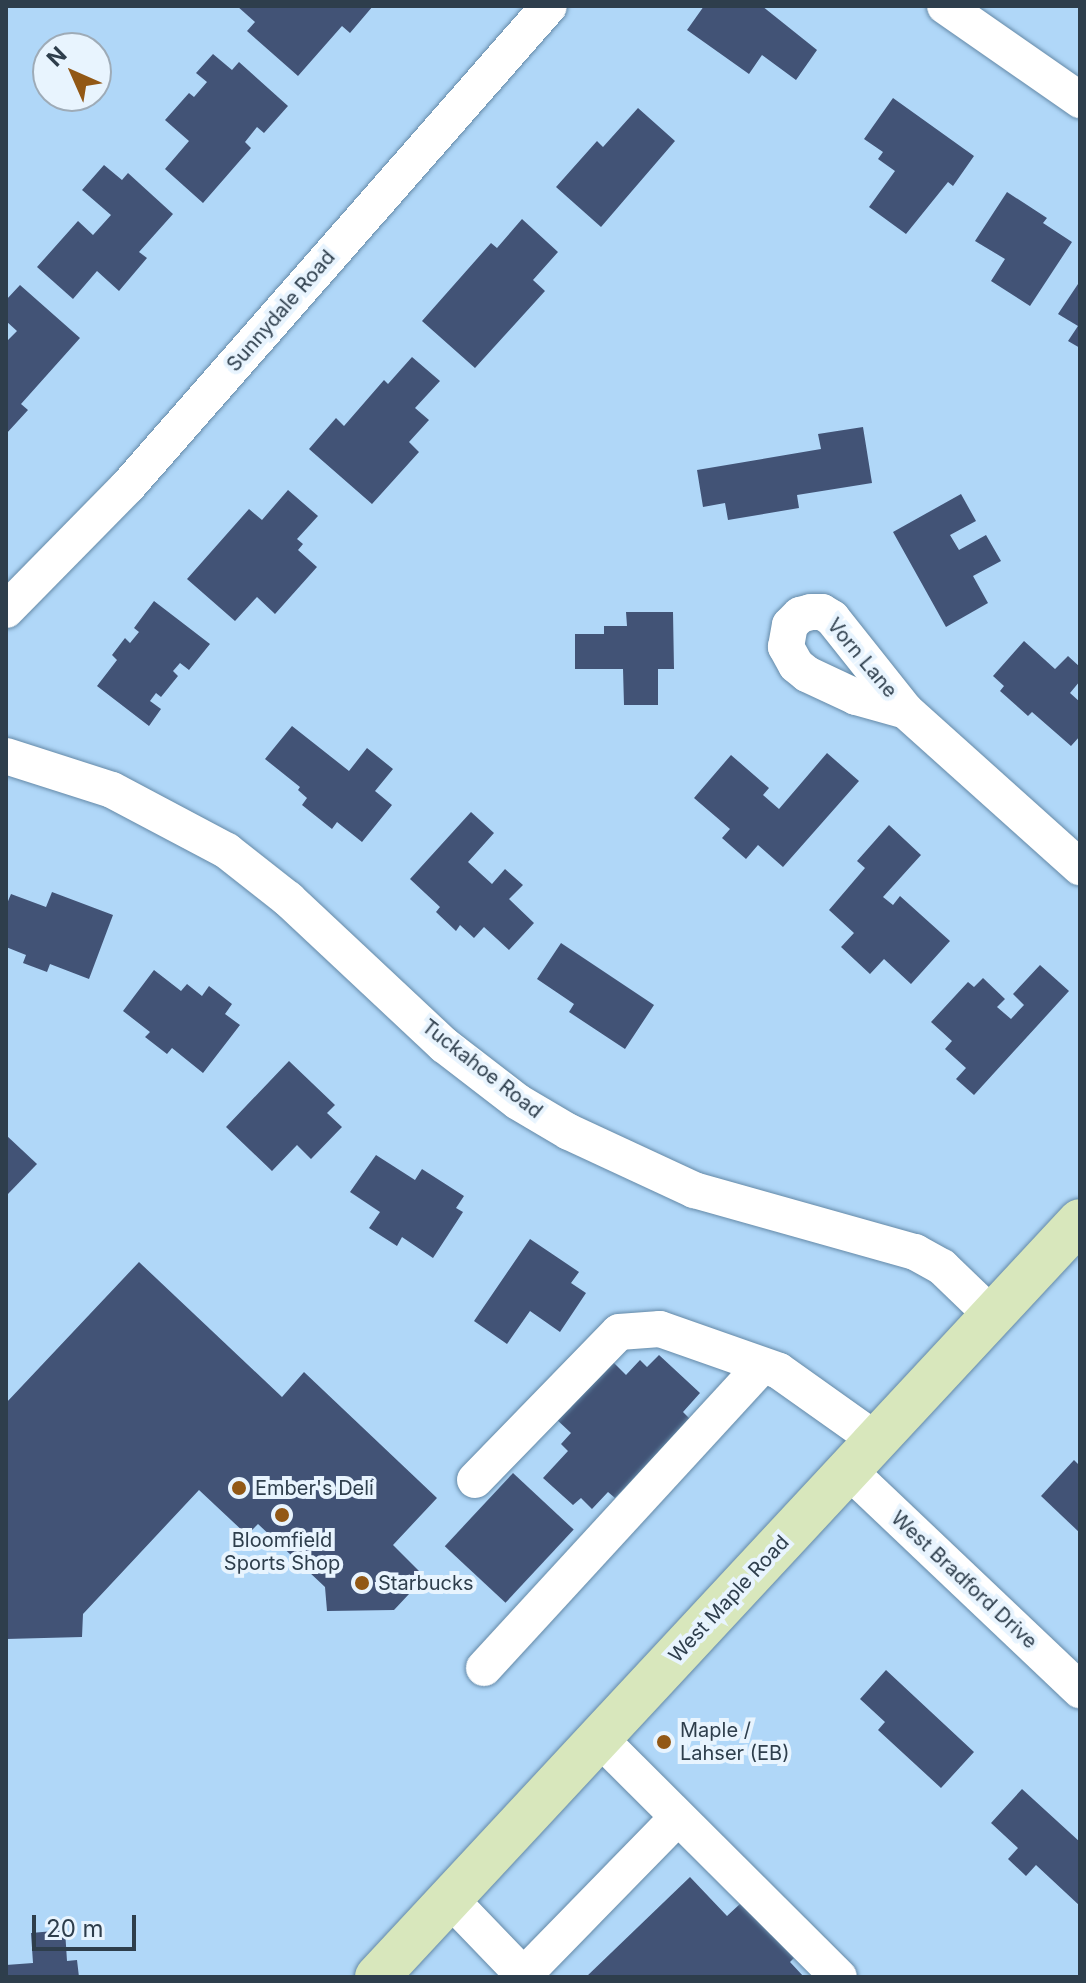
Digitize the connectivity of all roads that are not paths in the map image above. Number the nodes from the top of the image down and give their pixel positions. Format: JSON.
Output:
{"nodes":[{"id":1,"x":549,"y":6,"type":"edge"},
{"id":2,"x":945,"y":6,"type":"edge"},
{"id":3,"x":1080,"y":100,"type":"edge"},
{"id":4,"x":6,"y":610,"type":"edge"},
{"id":5,"x":906,"y":711,"type":"dead end"},
{"id":6,"x":6,"y":756,"type":"edge"},
{"id":7,"x":1080,"y":867,"type":"edge"},
{"id":8,"x":1080,"y":1221,"type":"edge"},
{"id":9,"x":993,"y":1316,"type":"junction"},
{"id":10,"x":761,"y":1367,"type":"junction"},
{"id":11,"x":862,"y":1455,"type":"junction"},
{"id":12,"x":475,"y":1480,"type":"dead end"},
{"id":13,"x":484,"y":1668,"type":"dead end"},
{"id":14,"x":1080,"y":1690,"type":"edge"},
{"id":15,"x":598,"y":1737,"type":"junction"},
{"id":16,"x":678,"y":1817,"type":"junction"},
{"id":17,"x":449,"y":1898,"type":"junction"},
{"id":18,"x":524,"y":1976,"type":"edge"},
{"id":19,"x":377,"y":1977,"type":"edge"},
{"id":20,"x":839,"y":1977,"type":"edge"}],
"edges":[{"from":1,"to":4,"type":"street","name":"Sunnydale Road"},
{"from":2,"to":3,"type":"street"},
{"from":5,"to":7,"type":"street","name":"Vorn Lane"},
{"from":6,"to":9,"type":"street","name":"Tuckahoe Road"},
{"from":8,"to":9,"type":"main road","name":"West Maple Road"},
{"from":9,"to":11,"type":"main road","name":"West Maple Road"},
{"from":10,"to":11,"type":"street","name":"West Bradford Drive"},
{"from":10,"to":12,"type":"street","name":"West Bradford Drive"},
{"from":10,"to":13,"type":"street"},
{"from":11,"to":14,"type":"street","name":"West Bradford Drive"},
{"from":11,"to":15,"type":"main road","name":"West Maple Road"},
{"from":15,"to":16,"type":"street"},
{"from":15,"to":17,"type":"main road","name":"West Maple Road"},
{"from":16,"to":18,"type":"street"},
{"from":16,"to":20,"type":"street"},
{"from":17,"to":18,"type":"street"},
{"from":17,"to":19,"type":"main road","name":"West Maple Road"}]}
